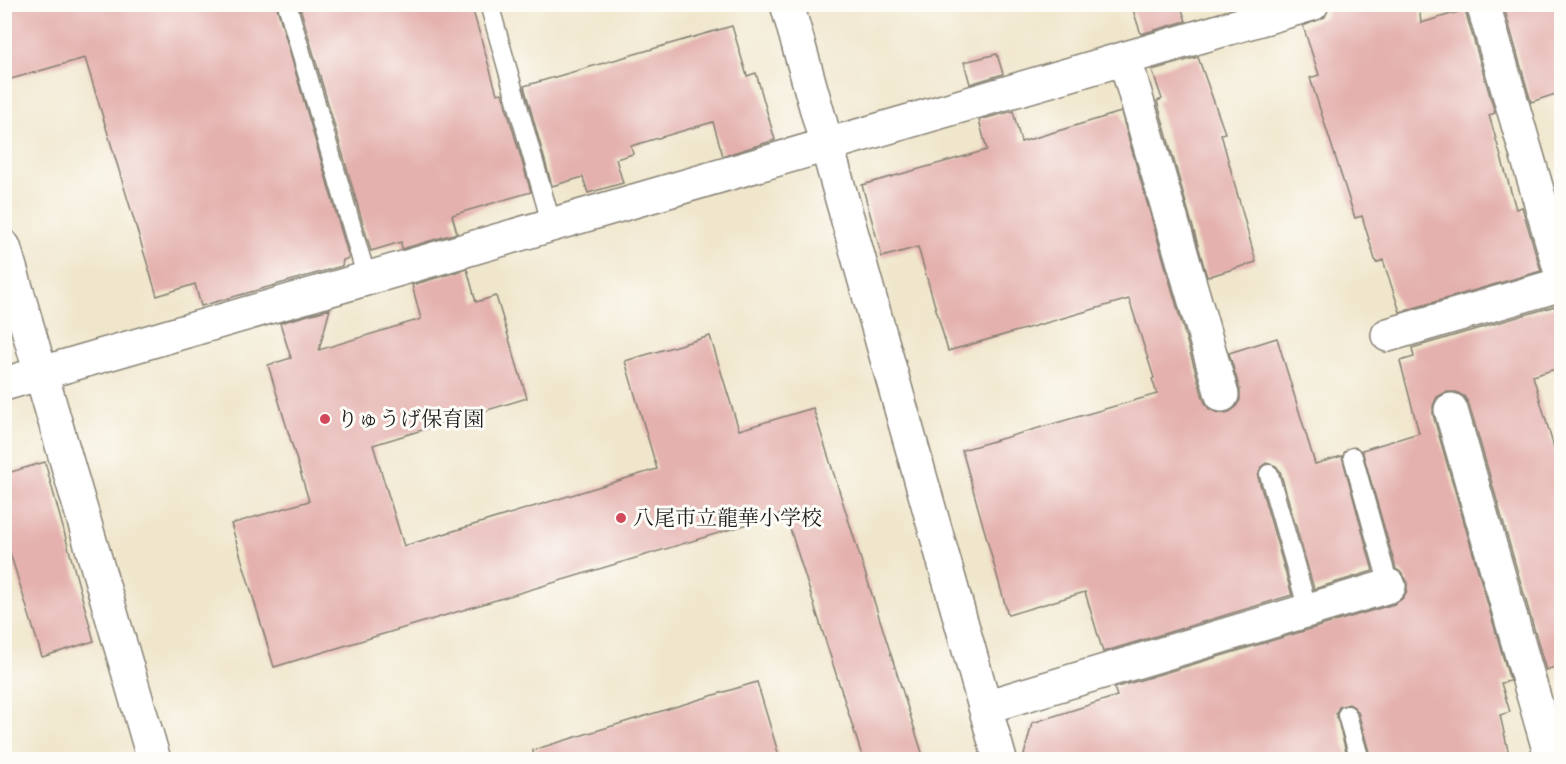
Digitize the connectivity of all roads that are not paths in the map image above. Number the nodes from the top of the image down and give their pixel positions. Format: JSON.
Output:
{"nodes":[{"id":1,"x":287,"y":4,"type":"edge"},
{"id":2,"x":489,"y":4,"type":"edge"},
{"id":3,"x":787,"y":4,"type":"edge"},
{"id":4,"x":1312,"y":4,"type":"edge"},
{"id":5,"x":1483,"y":4,"type":"edge"},
{"id":6,"x":1222,"y":17,"type":"edge"},
{"id":7,"x":1125,"y":59,"type":"junction"},
{"id":8,"x":828,"y":146,"type":"junction"},
{"id":9,"x":552,"y":226,"type":"junction"},
{"id":10,"x":4,"y":247,"type":"edge"},
{"id":11,"x":1562,"y":276,"type":"edge"},
{"id":12,"x":367,"y":279,"type":"junction"},
{"id":13,"x":1562,"y":284,"type":"edge"},
{"id":14,"x":1388,"y":335,"type":"dead end"},
{"id":15,"x":42,"y":373,"type":"junction"},
{"id":16,"x":4,"y":384,"type":"edge"},
{"id":17,"x":1222,"y":395,"type":"dead end"},
{"id":18,"x":1451,"y":410,"type":"dead end"},
{"id":19,"x":1353,"y":457,"type":"dead end"},
{"id":20,"x":1269,"y":474,"type":"dead end"},
{"id":21,"x":1389,"y":586,"type":"joint"},
{"id":22,"x":1308,"y":610,"type":"junction"},
{"id":23,"x":985,"y":707,"type":"junction"},
{"id":24,"x":1347,"y":715,"type":"dead end"},
{"id":25,"x":154,"y":759,"type":"edge"},
{"id":26,"x":1000,"y":759,"type":"edge"},
{"id":27,"x":1360,"y":759,"type":"edge"},
{"id":28,"x":1552,"y":759,"type":"edge"}],
"edges":[{"from":1,"to":12,"type":"lane"},
{"from":2,"to":9,"type":"lane"},
{"from":3,"to":8,"type":"street"},
{"from":4,"to":6,"type":"street"},
{"from":5,"to":11,"type":"street"},
{"from":6,"to":7,"type":"street"},
{"from":7,"to":8,"type":"street"},
{"from":7,"to":17,"type":"street"},
{"from":8,"to":9,"type":"street"},
{"from":8,"to":23,"type":"street"},
{"from":9,"to":12,"type":"street"},
{"from":10,"to":15,"type":"street"},
{"from":12,"to":15,"type":"street"},
{"from":13,"to":14,"type":"street"},
{"from":15,"to":16,"type":"street"},
{"from":15,"to":25,"type":"street"},
{"from":18,"to":28,"type":"street"},
{"from":19,"to":21,"type":"lane"},
{"from":20,"to":22,"type":"lane"},
{"from":21,"to":22,"type":"street"},
{"from":22,"to":23,"type":"street"},
{"from":23,"to":26,"type":"street"},
{"from":24,"to":27,"type":"lane"}]}
